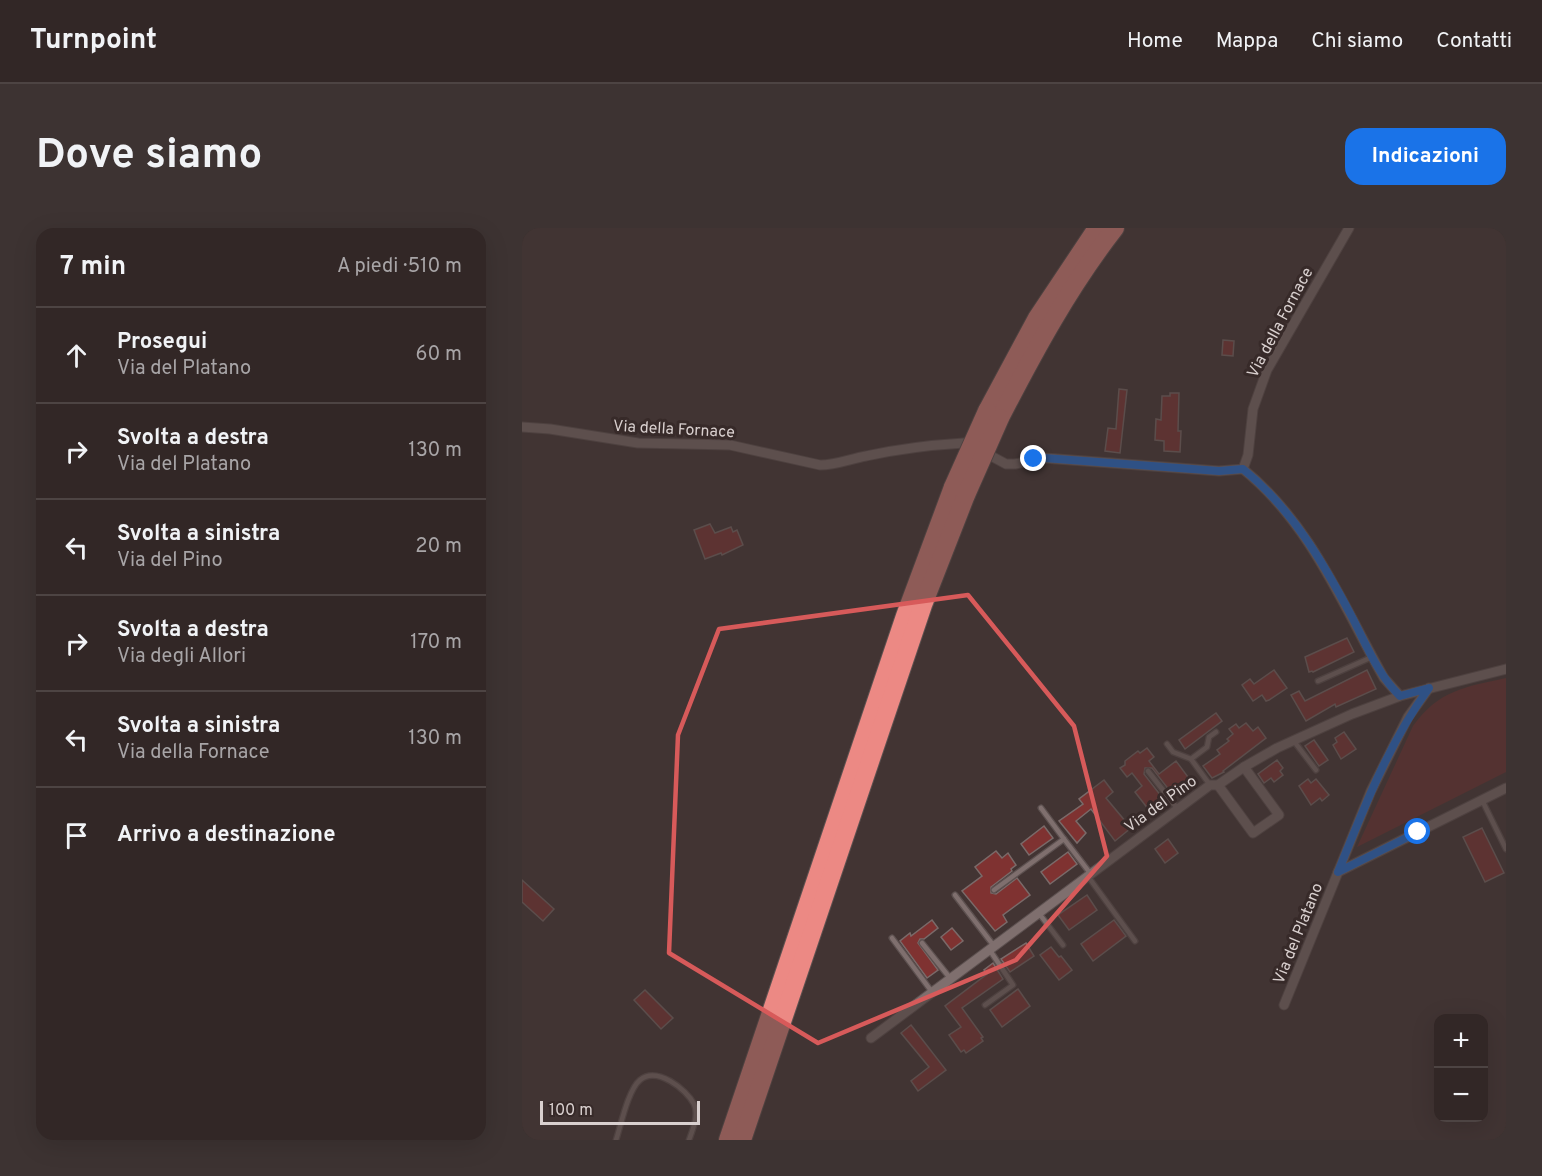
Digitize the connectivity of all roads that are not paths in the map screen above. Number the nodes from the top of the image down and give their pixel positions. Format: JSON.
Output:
{"nodes":[{"id":1,"x":1097,"y":228,"type":"edge"},
{"id":2,"x":1115,"y":228,"type":"edge"},
{"id":3,"x":1348,"y":228,"type":"edge"},
{"id":4,"x":994,"y":415,"type":"junction"},
{"id":5,"x":522,"y":427,"type":"edge"},
{"id":6,"x":964,"y":443,"type":"dead end"},
{"id":7,"x":993,"y":457,"type":"dead end"},
{"id":8,"x":1243,"y":469,"type":"junction"},
{"id":9,"x":960,"y":491,"type":"junction"},
{"id":10,"x":1372,"y":657,"type":"junction"},
{"id":11,"x":1506,"y":669,"type":"edge"},
{"id":12,"x":1318,"y":681,"type":"dead end"},
{"id":13,"x":1429,"y":688,"type":"junction"},
{"id":14,"x":1400,"y":696,"type":"junction"},
{"id":15,"x":1216,"y":732,"type":"dead end"},
{"id":16,"x":1293,"y":740,"type":"junction"},
{"id":17,"x":1167,"y":744,"type":"dead end"},
{"id":18,"x":1191,"y":759,"type":"junction"},
{"id":19,"x":1244,"y":767,"type":"junction"},
{"id":20,"x":1316,"y":770,"type":"dead end"},
{"id":21,"x":1148,"y":771,"type":"dead end"},
{"id":22,"x":1214,"y":785,"type":"junction"},
{"id":23,"x":1506,"y":788,"type":"edge"},
{"id":24,"x":1482,"y":800,"type":"junction"},
{"id":25,"x":1041,"y":808,"type":"dead end"},
{"id":26,"x":1177,"y":808,"type":"junction"},
{"id":27,"x":1064,"y":839,"type":"junction"},
{"id":28,"x":1505,"y":846,"type":"edge"},
{"id":29,"x":1338,"y":872,"type":"junction"},
{"id":30,"x":1089,"y":874,"type":"junction"},
{"id":31,"x":994,"y":890,"type":"dead end"},
{"id":32,"x":955,"y":895,"type":"dead end"},
{"id":33,"x":1038,"y":912,"type":"junction"},
{"id":34,"x":892,"y":938,"type":"dead end"},
{"id":35,"x":1135,"y":941,"type":"dead end"},
{"id":36,"x":922,"y":944,"type":"dead end"},
{"id":37,"x":1063,"y":945,"type":"dead end"},
{"id":38,"x":991,"y":948,"type":"junction"},
{"id":39,"x":950,"y":978,"type":"junction"},
{"id":40,"x":932,"y":992,"type":"junction"},
{"id":41,"x":985,"y":1005,"type":"dead end"},
{"id":42,"x":1284,"y":1005,"type":"dead end"},
{"id":43,"x":871,"y":1038,"type":"dead end"},
{"id":44,"x":765,"y":1073,"type":"junction"},
{"id":45,"x":763,"y":1095,"type":"dead end"},
{"id":46,"x":616,"y":1140,"type":"edge"},
{"id":47,"x":689,"y":1140,"type":"edge"},
{"id":48,"x":728,"y":1140,"type":"edge"},
{"id":49,"x":742,"y":1140,"type":"edge"}],
"edges":[{"from":1,"to":4,"type":"highway"},
{"from":2,"to":4,"type":"highway"},
{"from":3,"to":8,"type":"street","name":"Via della Fornace"},
{"from":4,"to":9,"type":"highway","bridge":true},
{"from":5,"to":6,"type":"street","name":"Via della Fornace"},
{"from":7,"to":8,"type":"street"},
{"from":8,"to":10,"type":"street"},
{"from":9,"to":44,"type":"highway"},
{"from":9,"to":48,"type":"highway"},
{"from":10,"to":12,"type":"lane"},
{"from":10,"to":14,"type":"street"},
{"from":11,"to":13,"type":"street","name":"Via del Pino"},
{"from":13,"to":14,"type":"street","name":"Via del Pino"},
{"from":13,"to":29,"type":"street","name":"Via del Platano"},
{"from":14,"to":16,"type":"street","name":"Via del Pino"},
{"from":15,"to":18,"type":"lane"},
{"from":16,"to":19,"type":"street","name":"Via del Pino"},
{"from":16,"to":20,"type":"lane"},
{"from":17,"to":18,"type":"lane"},
{"from":18,"to":22,"type":"lane"},
{"from":19,"to":22,"type":"street","name":"Via del Pino"},
{"from":19,"to":22,"type":"street"},
{"from":21,"to":26,"type":"lane"},
{"from":22,"to":26,"type":"street","name":"Via del Pino"},
{"from":23,"to":24,"type":"street","name":"Via del Platano"},
{"from":24,"to":28,"type":"lane"},
{"from":24,"to":29,"type":"street","name":"Via del Platano"},
{"from":25,"to":27,"type":"lane"},
{"from":26,"to":30,"type":"street","name":"Via del Pino"},
{"from":27,"to":30,"type":"lane"},
{"from":27,"to":31,"type":"lane"},
{"from":29,"to":42,"type":"street","name":"Via del Platano"},
{"from":30,"to":33,"type":"street","name":"Via del Pino"},
{"from":30,"to":35,"type":"lane"},
{"from":32,"to":38,"type":"lane"},
{"from":33,"to":37,"type":"lane"},
{"from":33,"to":38,"type":"street","name":"Via del Pino"},
{"from":34,"to":40,"type":"lane"},
{"from":36,"to":39,"type":"lane"},
{"from":38,"to":39,"type":"street","name":"Via del Pino"},
{"from":38,"to":41,"type":"lane"},
{"from":39,"to":40,"type":"street","name":"Via del Pino"},
{"from":40,"to":43,"type":"street","name":"Via del Pino"},
{"from":44,"to":45,"type":"lane"},
{"from":44,"to":49,"type":"highway"},
{"from":46,"to":47,"type":"lane"}]}
